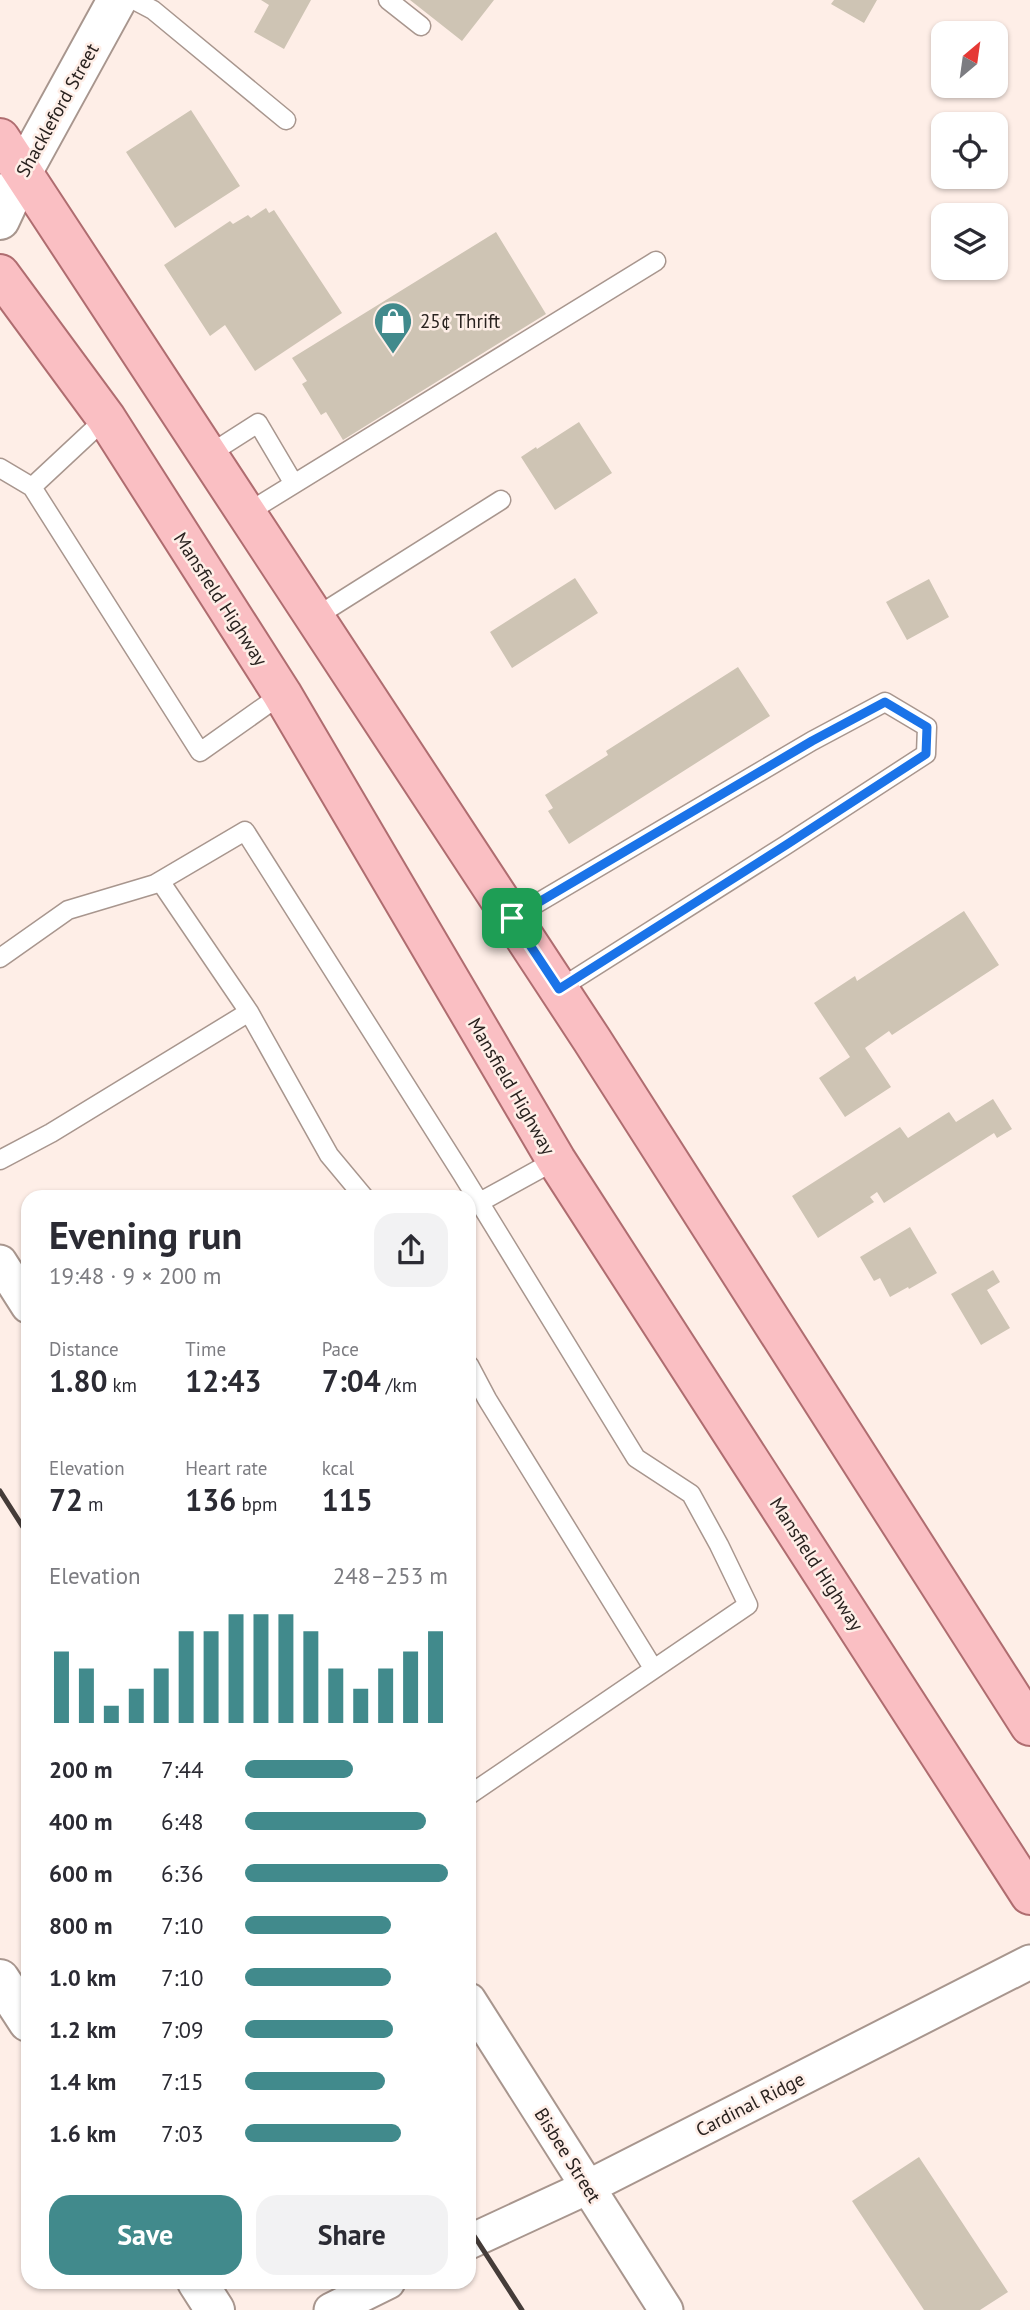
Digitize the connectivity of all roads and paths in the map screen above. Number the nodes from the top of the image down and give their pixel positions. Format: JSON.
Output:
{"nodes":[{"id":1,"x":117,"y":0,"type":"edge"},
{"id":2,"x":134,"y":0,"type":"edge"},
{"id":3,"x":388,"y":0,"type":"edge"},
{"id":4,"x":421,"y":26,"type":"dead end"},
{"id":5,"x":286,"y":120,"type":"dead end"},
{"id":6,"x":0,"y":138,"type":"edge"},
{"id":7,"x":22,"y":173,"type":"junction"},
{"id":8,"x":0,"y":220,"type":"edge"},
{"id":9,"x":656,"y":261,"type":"dead end"},
{"id":10,"x":0,"y":274,"type":"edge"},
{"id":11,"x":106,"y":418,"type":"junction"},
{"id":12,"x":208,"y":455,"type":"junction"},
{"id":13,"x":0,"y":468,"type":"edge"},
{"id":14,"x":294,"y":484,"type":"junction"},
{"id":15,"x":32,"y":487,"type":"junction"},
{"id":16,"x":501,"y":500,"type":"dead end"},
{"id":17,"x":247,"y":513,"type":"junction"},
{"id":18,"x":314,"y":618,"type":"junction"},
{"id":19,"x":282,"y":694,"type":"junction"},
{"id":20,"x":160,"y":881,"type":"junction"},
{"id":21,"x":512,"y":918,"type":"junction"},
{"id":22,"x":0,"y":958,"type":"edge"},
{"id":23,"x":559,"y":989,"type":"junction"},
{"id":24,"x":249,"y":1012,"type":"junction"},
{"id":25,"x":0,"y":1160,"type":"edge"},
{"id":26,"x":556,"y":1160,"type":"junction"},
{"id":27,"x":358,"y":1190,"type":"edge"},
{"id":28,"x":472,"y":1190,"type":"edge"},
{"id":29,"x":476,"y":1196,"type":"edge"},
{"id":30,"x":480,"y":1202,"type":"junction"},
{"id":31,"x":0,"y":1262,"type":"edge"},
{"id":32,"x":21,"y":1295,"type":"edge"},
{"id":33,"x":476,"y":1378,"type":"edge"},
{"id":34,"x":653,"y":1668,"type":"junction"},
{"id":35,"x":1030,"y":1726,"type":"edge"},
{"id":36,"x":476,"y":1791,"type":"edge"},
{"id":37,"x":1030,"y":1895,"type":"edge"},
{"id":38,"x":1030,"y":1962,"type":"edge"},
{"id":39,"x":0,"y":1979,"type":"edge"},
{"id":40,"x":21,"y":2011,"type":"edge"},
{"id":41,"x":476,"y":2011,"type":"edge"},
{"id":42,"x":588,"y":2187,"type":"junction"},
{"id":43,"x":476,"y":2239,"type":"edge"},
{"id":44,"x":202,"y":2289,"type":"edge"},
{"id":45,"x":374,"y":2289,"type":"edge"},
{"id":46,"x":215,"y":2310,"type":"edge"},
{"id":47,"x":331,"y":2310,"type":"edge"},
{"id":48,"x":666,"y":2310,"type":"edge"}],
"edges":[{"from":1,"to":7,"type":"street","name":"Shackleford Street"},
{"from":2,"to":5,"type":"lane"},
{"from":3,"to":4,"type":"lane"},
{"from":6,"to":7,"type":"main road"},
{"from":7,"to":8,"type":"street","name":"Shackleford Street"},
{"from":7,"to":12,"type":"main road"},
{"from":9,"to":14,"type":"lane"},
{"from":10,"to":11,"type":"main road","name":"Mansfield Highway"},
{"from":11,"to":15,"type":"lane"},
{"from":11,"to":19,"type":"main road","name":"Mansfield Highway"},
{"from":12,"to":14,"type":"lane"},
{"from":12,"to":17,"type":"main road"},
{"from":13,"to":15,"type":"lane"},
{"from":14,"to":17,"type":"lane"},
{"from":15,"to":19,"type":"lane"},
{"from":16,"to":18,"type":"lane"},
{"from":17,"to":18,"type":"main road"},
{"from":18,"to":21,"type":"main road"},
{"from":19,"to":26,"type":"main road","name":"Mansfield Highway"},
{"from":20,"to":22,"type":"lane"},
{"from":20,"to":24,"type":"lane"},
{"from":20,"to":28,"type":"lane"},
{"from":21,"to":23,"type":"main road"},
{"from":21,"to":23,"type":"lane"},
{"from":23,"to":35,"type":"main road"},
{"from":24,"to":25,"type":"lane"},
{"from":24,"to":27,"type":"lane"},
{"from":26,"to":30,"type":"lane"},
{"from":26,"to":37,"type":"main road","name":"Mansfield Highway"},
{"from":29,"to":30,"type":"lane"},
{"from":30,"to":34,"type":"lane"},
{"from":31,"to":32,"type":"street"},
{"from":33,"to":34,"type":"lane"},
{"from":34,"to":36,"type":"lane"},
{"from":38,"to":42,"type":"street","name":"Cardinal Ridge"},
{"from":39,"to":40,"type":"street"},
{"from":41,"to":42,"type":"street","name":"Bisbee Street"},
{"from":42,"to":43,"type":"street","name":"Cardinal Ridge"},
{"from":42,"to":48,"type":"street","name":"Bisbee Street"},
{"from":44,"to":46,"type":"street"},
{"from":45,"to":47,"type":"street"}]}
